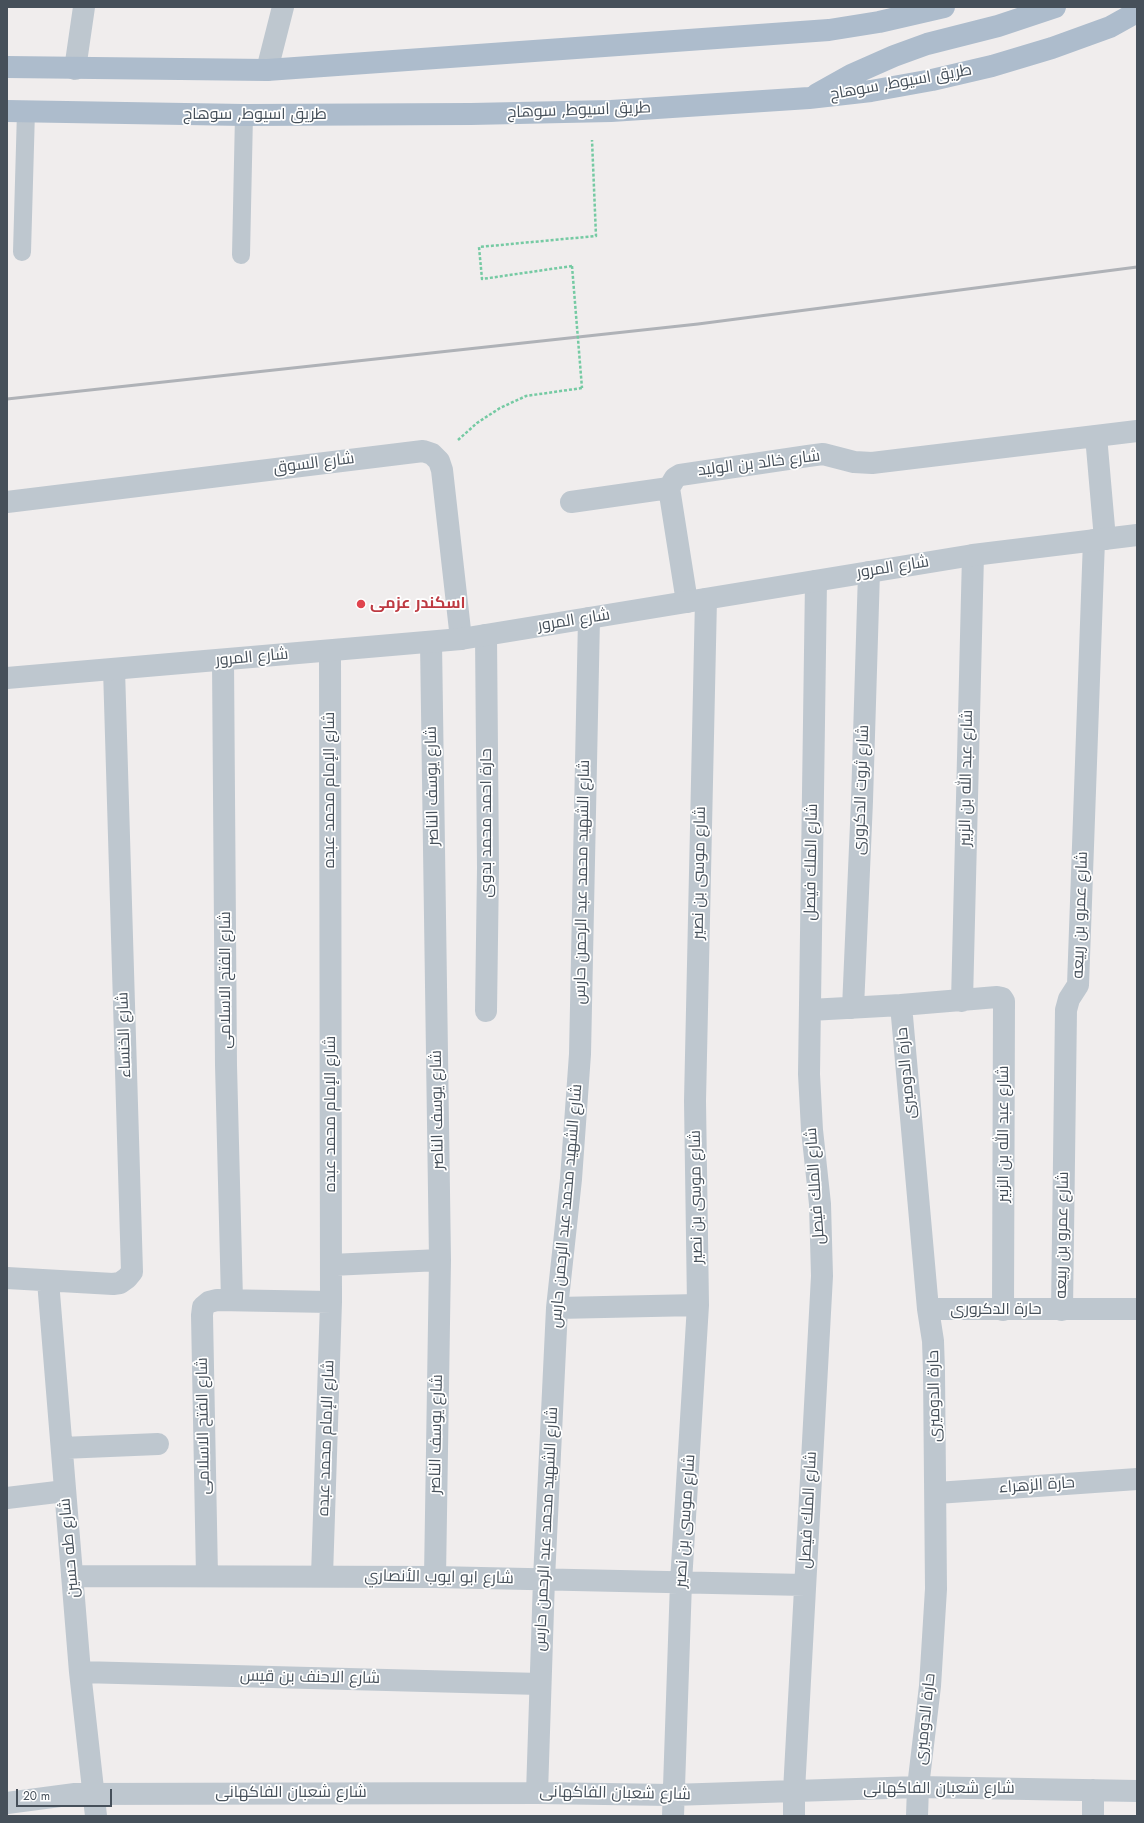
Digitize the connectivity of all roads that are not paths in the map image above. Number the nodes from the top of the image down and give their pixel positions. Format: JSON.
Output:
{"nodes":[{"id":1,"x":84,"y":7,"type":"edge"},
{"id":2,"x":283,"y":7,"type":"edge"},
{"id":3,"x":944,"y":7,"type":"edge"},
{"id":4,"x":1055,"y":7,"type":"edge"},
{"id":5,"x":1137,"y":12,"type":"edge"},
{"id":6,"x":7,"y":67,"type":"edge"},
{"id":7,"x":75,"y":69,"type":"junction"},
{"id":8,"x":267,"y":70,"type":"junction"},
{"id":9,"x":809,"y":98,"type":"junction"},
{"id":10,"x":17,"y":111,"type":"edge"},
{"id":11,"x":244,"y":115,"type":"junction"},
{"id":12,"x":22,"y":252,"type":"dead end"},
{"id":13,"x":242,"y":255,"type":"dead end"},
{"id":14,"x":1137,"y":431,"type":"edge"},
{"id":15,"x":1096,"y":436,"type":"junction"},
{"id":16,"x":669,"y":488,"type":"junction"},
{"id":17,"x":7,"y":502,"type":"edge"},
{"id":18,"x":571,"y":502,"type":"dead end"},
{"id":19,"x":1137,"y":535,"type":"edge"},
{"id":20,"x":1099,"y":540,"type":"junction"},
{"id":21,"x":972,"y":555,"type":"junction"},
{"id":22,"x":868,"y":572,"type":"junction"},
{"id":23,"x":816,"y":581,"type":"junction"},
{"id":24,"x":696,"y":600,"type":"junction"},
{"id":25,"x":589,"y":618,"type":"junction"},
{"id":26,"x":486,"y":635,"type":"junction"},
{"id":27,"x":461,"y":639,"type":"junction"},
{"id":28,"x":431,"y":642,"type":"junction"},
{"id":29,"x":330,"y":651,"type":"junction"},
{"id":30,"x":223,"y":660,"type":"junction"},
{"id":31,"x":114,"y":669,"type":"junction"},
{"id":32,"x":7,"y":678,"type":"edge"},
{"id":33,"x":962,"y":1001,"type":"junction"},
{"id":34,"x":901,"y":1005,"type":"junction"},
{"id":35,"x":853,"y":1008,"type":"junction"},
{"id":36,"x":810,"y":1010,"type":"junction"},
{"id":37,"x":486,"y":1011,"type":"dead end"},
{"id":38,"x":440,"y":1260,"type":"junction"},
{"id":39,"x":331,"y":1264,"type":"junction"},
{"id":40,"x":7,"y":1278,"type":"edge"},
{"id":41,"x":48,"y":1281,"type":"junction"},
{"id":42,"x":232,"y":1300,"type":"junction"},
{"id":43,"x":331,"y":1302,"type":"junction"},
{"id":44,"x":698,"y":1306,"type":"junction"},
{"id":45,"x":558,"y":1308,"type":"junction"},
{"id":46,"x":1137,"y":1309,"type":"edge"},
{"id":47,"x":928,"y":1310,"type":"junction"},
{"id":48,"x":1003,"y":1310,"type":"junction"},
{"id":49,"x":1062,"y":1310,"type":"junction"},
{"id":50,"x":158,"y":1444,"type":"dead end"},
{"id":51,"x":62,"y":1448,"type":"junction"},
{"id":52,"x":1137,"y":1479,"type":"edge"},
{"id":53,"x":65,"y":1491,"type":"junction"},
{"id":54,"x":937,"y":1493,"type":"junction"},
{"id":55,"x":7,"y":1498,"type":"edge"},
{"id":56,"x":72,"y":1576,"type":"junction"},
{"id":57,"x":207,"y":1576,"type":"junction"},
{"id":58,"x":322,"y":1576,"type":"junction"},
{"id":59,"x":435,"y":1577,"type":"junction"},
{"id":60,"x":544,"y":1579,"type":"junction"},
{"id":61,"x":681,"y":1582,"type":"junction"},
{"id":62,"x":805,"y":1585,"type":"junction"},
{"id":63,"x":80,"y":1672,"type":"junction"},
{"id":64,"x":540,"y":1684,"type":"junction"},
{"id":65,"x":918,"y":1787,"type":"junction"},
{"id":66,"x":1093,"y":1790,"type":"junction"},
{"id":67,"x":794,"y":1791,"type":"junction"},
{"id":68,"x":1137,"y":1791,"type":"edge"},
{"id":69,"x":537,"y":1793,"type":"junction"},
{"id":70,"x":94,"y":1794,"type":"junction"},
{"id":71,"x":7,"y":1803,"type":"edge"},
{"id":72,"x":673,"y":1806,"type":"edge"},
{"id":73,"x":96,"y":1816,"type":"edge"},
{"id":74,"x":794,"y":1816,"type":"edge"},
{"id":75,"x":918,"y":1816,"type":"edge"},
{"id":76,"x":1093,"y":1816,"type":"edge"}],
"edges":[{"from":1,"to":7,"type":"street"},
{"from":2,"to":8,"type":"street"},
{"from":3,"to":8,"type":"main road"},
{"from":4,"to":9,"type":"main road"},
{"from":5,"to":9,"type":"main road","name":"طريق اسيوط, سوهاج"},
{"from":6,"to":7,"type":"main road"},
{"from":7,"to":8,"type":"main road"},
{"from":9,"to":11,"type":"main road","name":"طريق اسيوط, سوهاج"},
{"from":10,"to":11,"type":"main road","name":"طريق اسيوط, سوهاج"},
{"from":10,"to":12,"type":"lane"},
{"from":11,"to":13,"type":"lane"},
{"from":14,"to":15,"type":"street","name":"شارع خالد بن الوليد"},
{"from":15,"to":16,"type":"street","name":"شارع خالد بن الوليد"},
{"from":15,"to":20,"type":"street","name":"شارع عمرو بن ربيعه"},
{"from":16,"to":18,"type":"street"},
{"from":16,"to":24,"type":"street"},
{"from":17,"to":27,"type":"street","name":"شارع السوق"},
{"from":19,"to":20,"type":"street","name":"شارع المرور"},
{"from":20,"to":21,"type":"street","name":"شارع المرور"},
{"from":20,"to":49,"type":"street","name":"شارع عمرو بن ربيعه"},
{"from":21,"to":22,"type":"street","name":"شارع المرور"},
{"from":21,"to":33,"type":"street","name":"شارع عبد الله بن الزبير"},
{"from":22,"to":23,"type":"street","name":"شارع المرور"},
{"from":22,"to":35,"type":"street","name":"شارع ثروت الدكرورى"},
{"from":23,"to":24,"type":"street","name":"شارع المرور"},
{"from":23,"to":36,"type":"street","name":"شارع الملك فيصل"},
{"from":24,"to":25,"type":"street","name":"شارع المرور"},
{"from":24,"to":44,"type":"street","name":"شارع موسى بن نصير"},
{"from":25,"to":26,"type":"street","name":"شارع المرور"},
{"from":25,"to":45,"type":"street","name":"شارع الشهيد محمد عبد الرحمن حارس"},
{"from":26,"to":27,"type":"street","name":"شارع المرور"},
{"from":26,"to":37,"type":"street","name":"حارة احمد محمد بدوى"},
{"from":27,"to":28,"type":"street","name":"شارع المرور"},
{"from":28,"to":29,"type":"street","name":"شارع المرور"},
{"from":28,"to":38,"type":"street","name":"شارع يوسف الناصر"},
{"from":29,"to":30,"type":"street","name":"شارع المرور"},
{"from":29,"to":39,"type":"street","name":"شارع الإمام محمد عبده"},
{"from":30,"to":31,"type":"street","name":"شارع المرور"},
{"from":30,"to":42,"type":"street","name":"شارع الفتح الاسلامى"},
{"from":31,"to":32,"type":"street","name":"شارع المرور"},
{"from":31,"to":41,"type":"street","name":"شارع الخنساء"},
{"from":33,"to":34,"type":"street","name":"شارع عبد الله بن الزبير"},
{"from":33,"to":48,"type":"street","name":"شارع عبد الله بن الزبير"},
{"from":34,"to":35,"type":"street","name":"شارع عبد الله بن الزبير"},
{"from":34,"to":47,"type":"street","name":"حارة الدوميرى"},
{"from":35,"to":36,"type":"street","name":"شارع عبد الله بن الزبير"},
{"from":36,"to":62,"type":"street","name":"شارع الملك فيصل"},
{"from":38,"to":39,"type":"street"},
{"from":38,"to":59,"type":"street","name":"شارع يوسف الناصر"},
{"from":39,"to":43,"type":"street","name":"شارع الإمام محمد عبده"},
{"from":40,"to":41,"type":"street","name":"شارع الخنساء"},
{"from":41,"to":51,"type":"street","name":"شارع طه حسين"},
{"from":42,"to":43,"type":"street","name":"شارع الفتح الاسلامى"},
{"from":42,"to":57,"type":"street","name":"شارع الفتح الاسلامى"},
{"from":43,"to":58,"type":"street","name":"شارع الإمام محمد عبده"},
{"from":44,"to":45,"type":"street"},
{"from":44,"to":61,"type":"street","name":"شارع موسى بن نصير"},
{"from":45,"to":60,"type":"street","name":"شارع الشهيد محمد عبد الرحمن حارس"},
{"from":46,"to":49,"type":"street","name":"حارة الدكرورى"},
{"from":47,"to":48,"type":"street","name":"حارة الدكرورى"},
{"from":47,"to":54,"type":"street","name":"حارة الدوميرى"},
{"from":48,"to":49,"type":"street","name":"حارة الدكرورى"},
{"from":50,"to":51,"type":"street"},
{"from":51,"to":53,"type":"street","name":"شارع طه حسين"},
{"from":52,"to":54,"type":"street","name":"حارة الزهراء"},
{"from":53,"to":55,"type":"street"},
{"from":53,"to":56,"type":"street","name":"شارع طه حسين"},
{"from":54,"to":65,"type":"street","name":"حارة الدوميرى"},
{"from":56,"to":57,"type":"street","name":"شارع ابو ايوب الأنصاري"},
{"from":56,"to":63,"type":"street","name":"شارع طه حسين"},
{"from":57,"to":58,"type":"street","name":"شارع ابو ايوب الأنصاري"},
{"from":58,"to":59,"type":"street","name":"شارع ابو ايوب الأنصاري"},
{"from":59,"to":60,"type":"street","name":"شارع ابو ايوب الأنصاري"},
{"from":60,"to":61,"type":"street","name":"شارع ابو ايوب الأنصاري"},
{"from":60,"to":64,"type":"street","name":"شارع الشهيد محمد عبد الرحمن حارس"},
{"from":61,"to":62,"type":"street","name":"شارع ابو ايوب الأنصاري"},
{"from":61,"to":72,"type":"street","name":"شارع موسى بن نصير"},
{"from":62,"to":67,"type":"street","name":"شارع الملك فيصل"},
{"from":63,"to":64,"type":"street","name":"شارع الاحنف بن قيس"},
{"from":63,"to":70,"type":"street","name":"شارع طه حسين"},
{"from":64,"to":69,"type":"street","name":"شارع الشهيد محمد عبد الرحمن حارس"},
{"from":65,"to":66,"type":"street","name":"شارع شعبان الفاكهانى"},
{"from":65,"to":67,"type":"street","name":"شارع شعبان الفاكهانى"},
{"from":65,"to":75,"type":"street","name":"حارة الدوميرى"},
{"from":66,"to":68,"type":"street","name":"شارع شعبان الفاكهانى"},
{"from":66,"to":76,"type":"street"},
{"from":67,"to":72,"type":"street","name":"شارع شعبان الفاكهانى"},
{"from":67,"to":74,"type":"street","name":"شارع الملك فيصل"},
{"from":69,"to":70,"type":"street","name":"شارع شعبان الفاكهانى"},
{"from":69,"to":72,"type":"street","name":"شارع شعبان الفاكهانى"},
{"from":70,"to":71,"type":"street","name":"شارع شعبان الفاكهانى"},
{"from":70,"to":73,"type":"street","name":"شارع طه حسين"}]}
